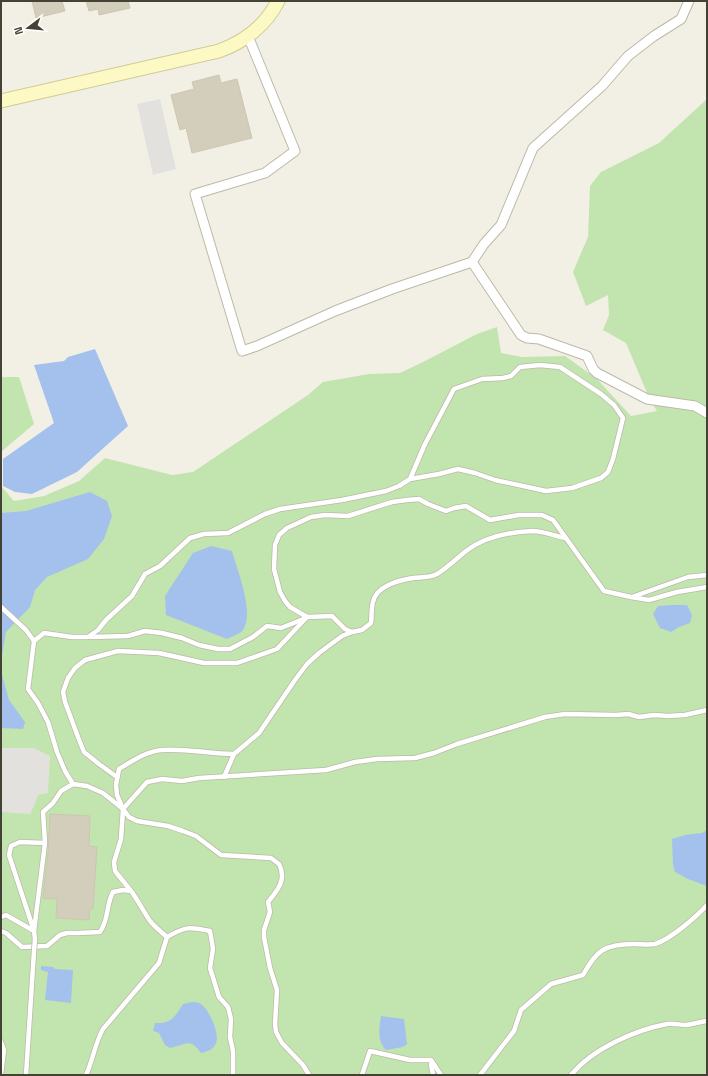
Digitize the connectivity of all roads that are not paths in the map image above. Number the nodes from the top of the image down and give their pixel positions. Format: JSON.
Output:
{"nodes":[{"id":1,"x":278,"y":1,"type":"edge"},
{"id":2,"x":689,"y":1,"type":"edge"},
{"id":3,"x":248,"y":36,"type":"junction"},
{"id":4,"x":1,"y":101,"type":"edge"},
{"id":5,"x":472,"y":262,"type":"junction"},
{"id":6,"x":707,"y":413,"type":"edge"},
{"id":7,"x":410,"y":479,"type":"junction"},
{"id":8,"x":565,"y":538,"type":"junction"},
{"id":9,"x":707,"y":575,"type":"edge"},
{"id":10,"x":707,"y":588,"type":"edge"},
{"id":11,"x":631,"y":597,"type":"junction"},
{"id":12,"x":1,"y":607,"type":"edge"},
{"id":13,"x":307,"y":617,"type":"junction"},
{"id":14,"x":352,"y":632,"type":"junction"},
{"id":15,"x":88,"y":637,"type":"junction"},
{"id":16,"x":34,"y":641,"type":"junction"},
{"id":17,"x":707,"y":710,"type":"edge"},
{"id":18,"x":234,"y":754,"type":"junction"},
{"id":19,"x":117,"y":777,"type":"junction"},
{"id":20,"x":224,"y":777,"type":"junction"},
{"id":21,"x":73,"y":784,"type":"junction"},
{"id":22,"x":123,"y":809,"type":"junction"},
{"id":23,"x":45,"y":842,"type":"junction"},
{"id":24,"x":131,"y":891,"type":"junction"},
{"id":25,"x":707,"y":905,"type":"edge"},
{"id":26,"x":1,"y":917,"type":"edge"},
{"id":27,"x":34,"y":931,"type":"junction"},
{"id":28,"x":1,"y":932,"type":"edge"},
{"id":29,"x":167,"y":937,"type":"junction"},
{"id":30,"x":707,"y":1021,"type":"edge"},
{"id":31,"x":1,"y":1042,"type":"edge"},
{"id":32,"x":431,"y":1060,"type":"junction"},
{"id":33,"x":1,"y":1074,"type":"edge"},
{"id":34,"x":26,"y":1075,"type":"edge"},
{"id":35,"x":86,"y":1075,"type":"edge"},
{"id":36,"x":233,"y":1075,"type":"edge"},
{"id":37,"x":309,"y":1075,"type":"edge"},
{"id":38,"x":362,"y":1075,"type":"edge"},
{"id":39,"x":432,"y":1075,"type":"edge"},
{"id":40,"x":441,"y":1075,"type":"edge"},
{"id":41,"x":480,"y":1075,"type":"edge"},
{"id":42,"x":571,"y":1075,"type":"edge"}],
"edges":[{"from":1,"to":3,"type":"street"},
{"from":2,"to":5,"type":"street"},
{"from":3,"to":4,"type":"street"},
{"from":3,"to":5,"type":"street"},
{"from":5,"to":6,"type":"street"},
{"from":7,"to":7,"type":"lane"},
{"from":7,"to":15,"type":"lane"},
{"from":8,"to":11,"type":"lane"},
{"from":8,"to":13,"type":"lane"},
{"from":8,"to":14,"type":"lane"},
{"from":9,"to":11,"type":"lane"},
{"from":10,"to":11,"type":"lane"},
{"from":12,"to":16,"type":"lane"},
{"from":13,"to":14,"type":"lane"},
{"from":13,"to":15,"type":"lane"},
{"from":13,"to":19,"type":"lane"},
{"from":14,"to":18,"type":"lane"},
{"from":15,"to":16,"type":"lane"},
{"from":16,"to":21,"type":"lane"},
{"from":17,"to":20,"type":"lane"},
{"from":18,"to":19,"type":"lane"},
{"from":18,"to":20,"type":"lane"},
{"from":19,"to":22,"type":"lane"},
{"from":20,"to":22,"type":"lane"},
{"from":21,"to":22,"type":"lane"},
{"from":21,"to":23,"type":"lane"},
{"from":22,"to":24,"type":"lane"},
{"from":22,"to":37,"type":"lane"},
{"from":23,"to":27,"type":"lane"},
{"from":23,"to":27,"type":"lane"},
{"from":24,"to":28,"type":"lane"},
{"from":24,"to":29,"type":"lane"},
{"from":25,"to":41,"type":"lane"},
{"from":26,"to":27,"type":"lane"},
{"from":27,"to":34,"type":"lane","bridge":true},
{"from":29,"to":35,"type":"lane"},
{"from":29,"to":36,"type":"lane"},
{"from":30,"to":42,"type":"lane"},
{"from":31,"to":33,"type":"lane"},
{"from":32,"to":38,"type":"lane"},
{"from":32,"to":39,"type":"lane"},
{"from":32,"to":40,"type":"lane"}]}
